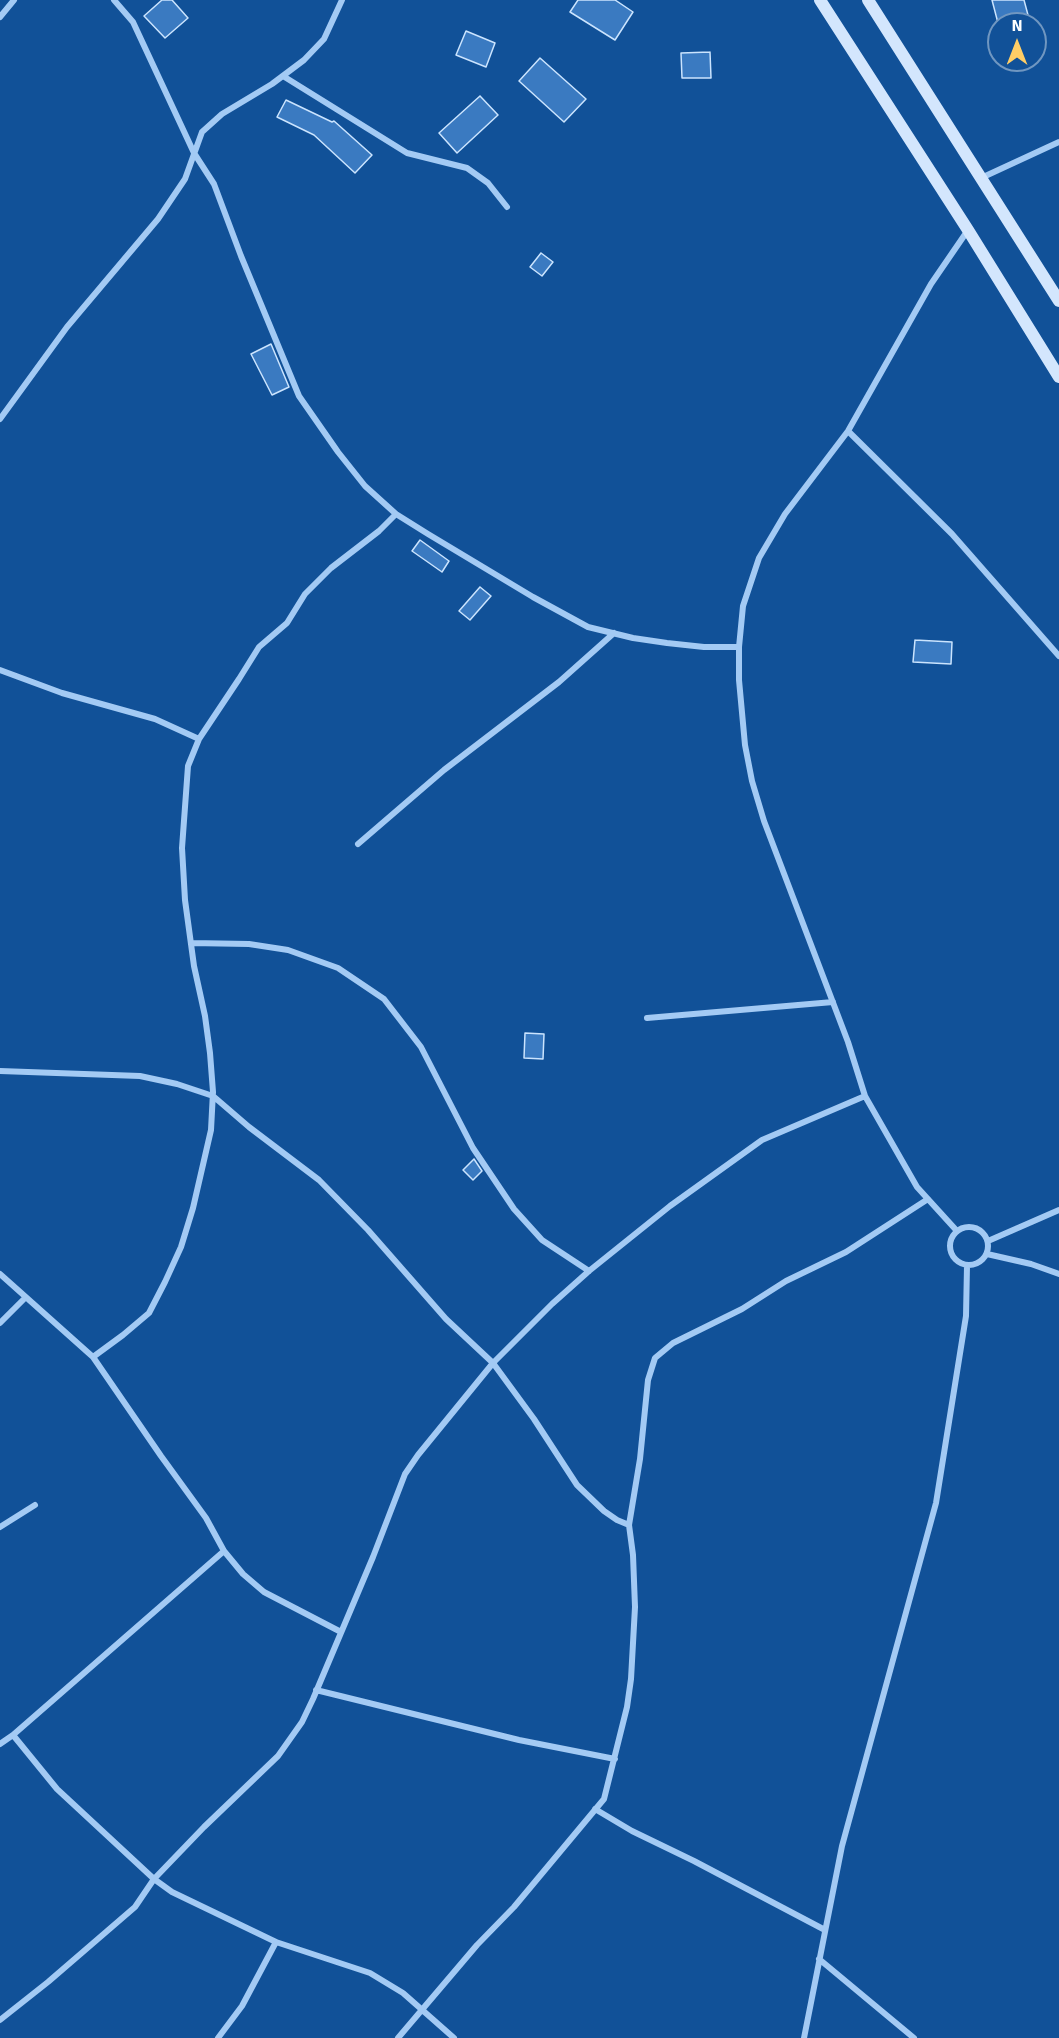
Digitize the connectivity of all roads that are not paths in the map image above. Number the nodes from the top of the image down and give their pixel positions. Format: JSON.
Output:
{"nodes":[{"id":1,"x":14,"y":0,"type":"edge"},
{"id":2,"x":114,"y":0,"type":"edge"},
{"id":3,"x":342,"y":0,"type":"edge"},
{"id":4,"x":820,"y":0,"type":"edge"},
{"id":5,"x":868,"y":0,"type":"edge"},
{"id":6,"x":0,"y":17,"type":"edge"},
{"id":7,"x":283,"y":76,"type":"junction"},
{"id":8,"x":1059,"y":142,"type":"edge"},
{"id":9,"x":194,"y":153,"type":"junction"},
{"id":10,"x":981,"y":178,"type":"junction"},
{"id":11,"x":507,"y":207,"type":"dead end"},
{"id":12,"x":968,"y":230,"type":"junction"},
{"id":13,"x":1059,"y":301,"type":"edge"},
{"id":14,"x":1059,"y":377,"type":"edge"},
{"id":15,"x":0,"y":419,"type":"edge"},
{"id":16,"x":848,"y":431,"type":"junction"},
{"id":17,"x":396,"y":514,"type":"junction"},
{"id":18,"x":614,"y":633,"type":"junction"},
{"id":19,"x":739,"y":647,"type":"junction"},
{"id":20,"x":1059,"y":656,"type":"edge"},
{"id":21,"x":0,"y":670,"type":"edge"},
{"id":22,"x":199,"y":739,"type":"junction"},
{"id":23,"x":358,"y":844,"type":"dead end"},
{"id":24,"x":191,"y":943,"type":"junction"},
{"id":25,"x":833,"y":1002,"type":"junction"},
{"id":26,"x":647,"y":1017,"type":"dead end"},
{"id":27,"x":0,"y":1071,"type":"edge"},
{"id":28,"x":213,"y":1096,"type":"junction"},
{"id":29,"x":865,"y":1096,"type":"junction"},
{"id":30,"x":928,"y":1199,"type":"junction"},
{"id":31,"x":1059,"y":1210,"type":"edge"},
{"id":32,"x":957,"y":1231,"type":"junction"},
{"id":33,"x":988,"y":1241,"type":"junction"},
{"id":34,"x":987,"y":1254,"type":"junction"},
{"id":35,"x":967,"y":1266,"type":"junction"},
{"id":36,"x":589,"y":1271,"type":"junction"},
{"id":37,"x":0,"y":1274,"type":"edge"},
{"id":38,"x":1059,"y":1274,"type":"edge"},
{"id":39,"x":25,"y":1298,"type":"junction"},
{"id":40,"x":0,"y":1323,"type":"edge"},
{"id":41,"x":93,"y":1357,"type":"junction"},
{"id":42,"x":493,"y":1364,"type":"junction"},
{"id":43,"x":35,"y":1505,"type":"dead end"},
{"id":44,"x":629,"y":1525,"type":"junction"},
{"id":45,"x":0,"y":1527,"type":"edge"},
{"id":46,"x":224,"y":1551,"type":"junction"},
{"id":47,"x":341,"y":1632,"type":"junction"},
{"id":48,"x":316,"y":1690,"type":"junction"},
{"id":49,"x":13,"y":1735,"type":"junction"},
{"id":50,"x":0,"y":1744,"type":"edge"},
{"id":51,"x":615,"y":1760,"type":"junction"},
{"id":52,"x":596,"y":1809,"type":"junction"},
{"id":53,"x":154,"y":1879,"type":"junction"},
{"id":54,"x":825,"y":1930,"type":"junction"},
{"id":55,"x":276,"y":1942,"type":"junction"},
{"id":56,"x":819,"y":1959,"type":"junction"},
{"id":57,"x":423,"y":2010,"type":"junction"},
{"id":58,"x":0,"y":2020,"type":"edge"},
{"id":59,"x":218,"y":2038,"type":"edge"},
{"id":60,"x":398,"y":2038,"type":"edge"},
{"id":61,"x":454,"y":2038,"type":"edge"},
{"id":62,"x":804,"y":2038,"type":"edge"},
{"id":63,"x":914,"y":2038,"type":"edge"}],
"edges":[{"from":1,"to":6,"type":"street"},
{"from":2,"to":9,"type":"street"},
{"from":3,"to":7,"type":"street"},
{"from":4,"to":12,"type":"main road"},
{"from":5,"to":10,"type":"main road"},
{"from":7,"to":9,"type":"street"},
{"from":7,"to":11,"type":"street"},
{"from":8,"to":10,"type":"street"},
{"from":9,"to":15,"type":"street"},
{"from":9,"to":17,"type":"street"},
{"from":10,"to":13,"type":"main road"},
{"from":12,"to":14,"type":"main road"},
{"from":12,"to":16,"type":"street"},
{"from":16,"to":19,"type":"street"},
{"from":16,"to":20,"type":"street"},
{"from":17,"to":18,"type":"street"},
{"from":17,"to":22,"type":"street"},
{"from":18,"to":19,"type":"street"},
{"from":18,"to":23,"type":"street"},
{"from":19,"to":25,"type":"street"},
{"from":21,"to":22,"type":"street"},
{"from":22,"to":24,"type":"street"},
{"from":24,"to":28,"type":"street"},
{"from":24,"to":36,"type":"street"},
{"from":25,"to":26,"type":"street"},
{"from":25,"to":29,"type":"street"},
{"from":27,"to":28,"type":"street"},
{"from":28,"to":41,"type":"street"},
{"from":28,"to":42,"type":"street"},
{"from":29,"to":30,"type":"street"},
{"from":29,"to":36,"type":"street"},
{"from":30,"to":32,"type":"street"},
{"from":30,"to":44,"type":"street"},
{"from":31,"to":33,"type":"street"},
{"from":32,"to":33,"type":"street"},
{"from":32,"to":35,"type":"street"},
{"from":33,"to":34,"type":"street"},
{"from":34,"to":35,"type":"street"},
{"from":34,"to":38,"type":"street"},
{"from":35,"to":54,"type":"street"},
{"from":36,"to":42,"type":"street"},
{"from":37,"to":39,"type":"street"},
{"from":39,"to":40,"type":"street"},
{"from":39,"to":41,"type":"street"},
{"from":41,"to":46,"type":"street"},
{"from":42,"to":44,"type":"street"},
{"from":42,"to":47,"type":"street"},
{"from":43,"to":45,"type":"street"},
{"from":44,"to":51,"type":"street"},
{"from":46,"to":47,"type":"street"},
{"from":46,"to":49,"type":"street"},
{"from":47,"to":48,"type":"street"},
{"from":48,"to":51,"type":"street"},
{"from":48,"to":53,"type":"street"},
{"from":49,"to":50,"type":"street"},
{"from":49,"to":53,"type":"street"},
{"from":51,"to":52,"type":"street"},
{"from":52,"to":54,"type":"street"},
{"from":52,"to":57,"type":"street"},
{"from":53,"to":55,"type":"street"},
{"from":53,"to":58,"type":"street"},
{"from":54,"to":56,"type":"street"},
{"from":55,"to":57,"type":"street"},
{"from":55,"to":59,"type":"street"},
{"from":56,"to":62,"type":"street"},
{"from":56,"to":63,"type":"street"},
{"from":57,"to":60,"type":"street"},
{"from":57,"to":61,"type":"street"}]}
